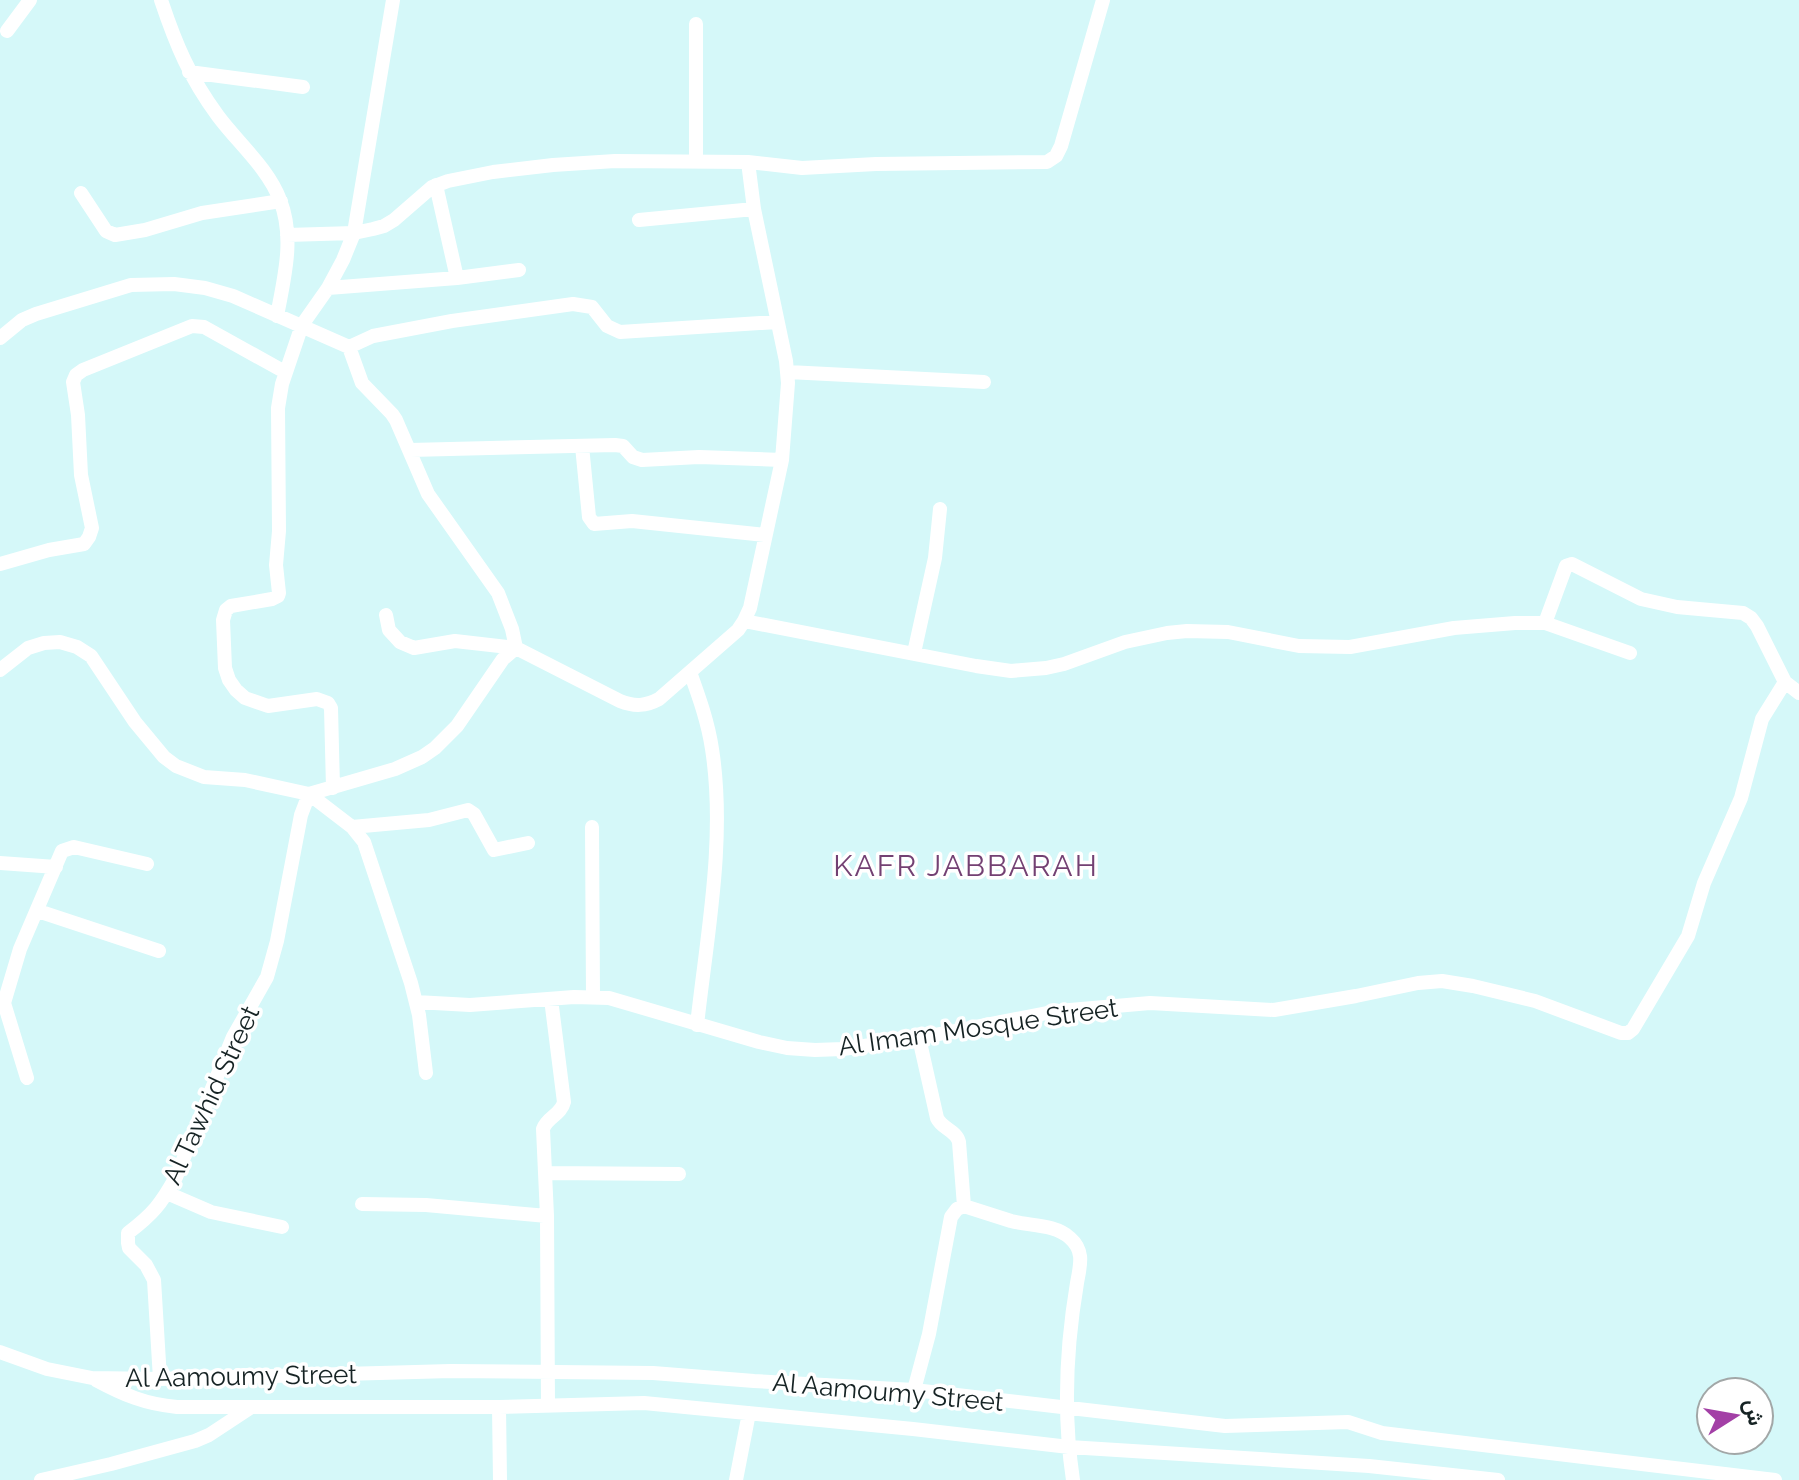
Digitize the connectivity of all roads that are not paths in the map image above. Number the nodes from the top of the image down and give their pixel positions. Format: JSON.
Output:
{"nodes":[{"id":1,"x":30,"y":0,"type":"edge"},
{"id":2,"x":161,"y":0,"type":"edge"},
{"id":3,"x":393,"y":0,"type":"edge"},
{"id":4,"x":1103,"y":0,"type":"edge"},
{"id":5,"x":696,"y":24,"type":"dead end"},
{"id":6,"x":7,"y":31,"type":"dead end"},
{"id":7,"x":189,"y":72,"type":"junction"},
{"id":8,"x":303,"y":87,"type":"dead end"},
{"id":9,"x":696,"y":162,"type":"junction"},
{"id":10,"x":748,"y":162,"type":"junction"},
{"id":11,"x":436,"y":185,"type":"junction"},
{"id":12,"x":81,"y":193,"type":"dead end"},
{"id":13,"x":281,"y":201,"type":"junction"},
{"id":14,"x":754,"y":209,"type":"junction"},
{"id":15,"x":639,"y":220,"type":"dead end"},
{"id":16,"x":354,"y":233,"type":"junction"},
{"id":17,"x":287,"y":235,"type":"junction"},
{"id":18,"x":519,"y":270,"type":"dead end"},
{"id":19,"x":457,"y":278,"type":"junction"},
{"id":20,"x":328,"y":288,"type":"junction"},
{"id":21,"x":277,"y":316,"type":"junction"},
{"id":22,"x":777,"y":322,"type":"junction"},
{"id":23,"x":302,"y":325,"type":"junction"},
{"id":24,"x":0,"y":338,"type":"edge"},
{"id":25,"x":349,"y":347,"type":"junction"},
{"id":26,"x":285,"y":372,"type":"junction"},
{"id":27,"x":788,"y":372,"type":"junction"},
{"id":28,"x":984,"y":382,"type":"dead end"},
{"id":29,"x":582,"y":446,"type":"junction"},
{"id":30,"x":410,"y":450,"type":"junction"},
{"id":31,"x":782,"y":460,"type":"junction"},
{"id":32,"x":940,"y":509,"type":"dead end"},
{"id":33,"x":765,"y":535,"type":"junction"},
{"id":34,"x":0,"y":564,"type":"edge"},
{"id":35,"x":386,"y":615,"type":"dead end"},
{"id":36,"x":744,"y":621,"type":"junction"},
{"id":37,"x":1545,"y":623,"type":"junction"},
{"id":38,"x":516,"y":648,"type":"junction"},
{"id":39,"x":914,"y":653,"type":"junction"},
{"id":40,"x":1630,"y":653,"type":"dead end"},
{"id":41,"x":0,"y":670,"type":"edge"},
{"id":42,"x":690,"y":672,"type":"junction"},
{"id":43,"x":1785,"y":682,"type":"junction"},
{"id":44,"x":1799,"y":693,"type":"edge"},
{"id":45,"x":333,"y":788,"type":"junction"},
{"id":46,"x":309,"y":794,"type":"junction"},
{"id":47,"x":352,"y":827,"type":"junction"},
{"id":48,"x":592,"y":827,"type":"dead end"},
{"id":49,"x":528,"y":843,"type":"dead end"},
{"id":50,"x":0,"y":863,"type":"edge"},
{"id":51,"x":147,"y":864,"type":"dead end"},
{"id":52,"x":56,"y":867,"type":"junction"},
{"id":53,"x":38,"y":911,"type":"junction"},
{"id":54,"x":159,"y":951,"type":"dead end"},
{"id":55,"x":593,"y":997,"type":"junction"},
{"id":56,"x":551,"y":999,"type":"junction"},
{"id":57,"x":2,"y":1002,"type":"edge"},
{"id":58,"x":416,"y":1002,"type":"junction"},
{"id":59,"x":697,"y":1025,"type":"junction"},
{"id":60,"x":919,"y":1038,"type":"junction"},
{"id":61,"x":426,"y":1073,"type":"dead end"},
{"id":62,"x":27,"y":1078,"type":"dead end"},
{"id":63,"x":545,"y":1173,"type":"junction"},
{"id":64,"x":679,"y":1174,"type":"dead end"},
{"id":65,"x":167,"y":1193,"type":"junction"},
{"id":66,"x":362,"y":1204,"type":"dead end"},
{"id":67,"x":964,"y":1206,"type":"junction"},
{"id":68,"x":547,"y":1216,"type":"junction"},
{"id":69,"x":282,"y":1227,"type":"dead end"},
{"id":70,"x":0,"y":1352,"type":"edge"},
{"id":71,"x":548,"y":1372,"type":"junction"},
{"id":72,"x":92,"y":1378,"type":"junction"},
{"id":73,"x":160,"y":1379,"type":"junction"},
{"id":74,"x":914,"y":1390,"type":"junction"},
{"id":75,"x":548,"y":1406,"type":"junction"},
{"id":76,"x":499,"y":1407,"type":"junction"},
{"id":77,"x":250,"y":1408,"type":"junction"},
{"id":78,"x":1067,"y":1411,"type":"junction"},
{"id":79,"x":749,"y":1413,"type":"junction"},
{"id":80,"x":1068,"y":1444,"type":"junction"},
{"id":81,"x":1715,"y":1476,"type":"edge"},
{"id":82,"x":41,"y":1480,"type":"edge"},
{"id":83,"x":500,"y":1480,"type":"edge"},
{"id":84,"x":736,"y":1480,"type":"edge"},
{"id":85,"x":1073,"y":1480,"type":"edge"},
{"id":86,"x":1498,"y":1480,"type":"edge"},
{"id":87,"x":1775,"y":1480,"type":"edge"}],
"edges":[{"from":1,"to":6,"type":"street"},
{"from":2,"to":7,"type":"street"},
{"from":3,"to":16,"type":"street"},
{"from":4,"to":10,"type":"street"},
{"from":5,"to":9,"type":"street"},
{"from":7,"to":8,"type":"street"},
{"from":7,"to":13,"type":"street"},
{"from":9,"to":10,"type":"street"},
{"from":9,"to":11,"type":"street"},
{"from":10,"to":14,"type":"street"},
{"from":11,"to":16,"type":"street"},
{"from":11,"to":19,"type":"street"},
{"from":12,"to":13,"type":"street"},
{"from":13,"to":17,"type":"street"},
{"from":14,"to":15,"type":"street"},
{"from":14,"to":22,"type":"street"},
{"from":16,"to":17,"type":"street"},
{"from":16,"to":20,"type":"street"},
{"from":17,"to":21,"type":"street"},
{"from":18,"to":19,"type":"street"},
{"from":19,"to":20,"type":"street"},
{"from":20,"to":23,"type":"street"},
{"from":21,"to":23,"type":"street"},
{"from":21,"to":24,"type":"street"},
{"from":22,"to":25,"type":"street"},
{"from":22,"to":27,"type":"street"},
{"from":23,"to":25,"type":"street"},
{"from":23,"to":26,"type":"street"},
{"from":25,"to":30,"type":"street"},
{"from":26,"to":34,"type":"street"},
{"from":26,"to":45,"type":"street"},
{"from":27,"to":28,"type":"street"},
{"from":27,"to":31,"type":"street"},
{"from":29,"to":30,"type":"street"},
{"from":29,"to":31,"type":"street"},
{"from":29,"to":33,"type":"street"},
{"from":30,"to":38,"type":"street"},
{"from":31,"to":33,"type":"street"},
{"from":32,"to":39,"type":"street"},
{"from":33,"to":36,"type":"street"},
{"from":35,"to":38,"type":"street"},
{"from":36,"to":39,"type":"street"},
{"from":36,"to":42,"type":"street"},
{"from":37,"to":39,"type":"street"},
{"from":37,"to":40,"type":"street"},
{"from":37,"to":43,"type":"street"},
{"from":38,"to":42,"type":"street"},
{"from":38,"to":45,"type":"street"},
{"from":41,"to":46,"type":"street"},
{"from":42,"to":59,"type":"street"},
{"from":43,"to":44,"type":"street"},
{"from":43,"to":60,"type":"street","name":"Al Imam Mosque Street"},
{"from":45,"to":46,"type":"street"},
{"from":46,"to":47,"type":"street"},
{"from":46,"to":65,"type":"street","name":"Al Tawhid Street"},
{"from":47,"to":49,"type":"street"},
{"from":47,"to":58,"type":"street"},
{"from":48,"to":55,"type":"street"},
{"from":50,"to":52,"type":"street"},
{"from":51,"to":52,"type":"street"},
{"from":52,"to":53,"type":"street"},
{"from":53,"to":54,"type":"street"},
{"from":53,"to":57,"type":"street"},
{"from":55,"to":56,"type":"street","name":"Al Imam Mosque Street"},
{"from":55,"to":59,"type":"street","name":"Al Imam Mosque Street"},
{"from":56,"to":58,"type":"street","name":"Al Imam Mosque Street"},
{"from":56,"to":63,"type":"street"},
{"from":57,"to":62,"type":"street"},
{"from":58,"to":61,"type":"street"},
{"from":59,"to":60,"type":"street","name":"Al Imam Mosque Street"},
{"from":60,"to":67,"type":"street"},
{"from":63,"to":64,"type":"street"},
{"from":63,"to":68,"type":"street"},
{"from":65,"to":69,"type":"street"},
{"from":65,"to":73,"type":"street","name":"Al Tawhid Street"},
{"from":66,"to":68,"type":"street"},
{"from":67,"to":74,"type":"street"},
{"from":67,"to":78,"type":"street"},
{"from":68,"to":71,"type":"street"},
{"from":70,"to":72,"type":"street","name":"Al Aamoumy Street"},
{"from":71,"to":73,"type":"street","name":"Al Aamoumy Street"},
{"from":71,"to":74,"type":"street","name":"Al Aamoumy Street"},
{"from":71,"to":75,"type":"street"},
{"from":72,"to":73,"type":"street","name":"Al Aamoumy Street"},
{"from":72,"to":77,"type":"street"},
{"from":74,"to":78,"type":"street","name":"Al Aamoumy Street"},
{"from":75,"to":76,"type":"street"},
{"from":75,"to":79,"type":"street"},
{"from":76,"to":77,"type":"street"},
{"from":76,"to":83,"type":"street"},
{"from":77,"to":82,"type":"street"},
{"from":78,"to":80,"type":"street"},
{"from":78,"to":81,"type":"street","name":"Al Aamoumy Street"},
{"from":79,"to":80,"type":"street"},
{"from":79,"to":84,"type":"street"},
{"from":80,"to":85,"type":"street"},
{"from":80,"to":86,"type":"street"},
{"from":81,"to":87,"type":"street","name":"Al Aamoumy Street"}]}
